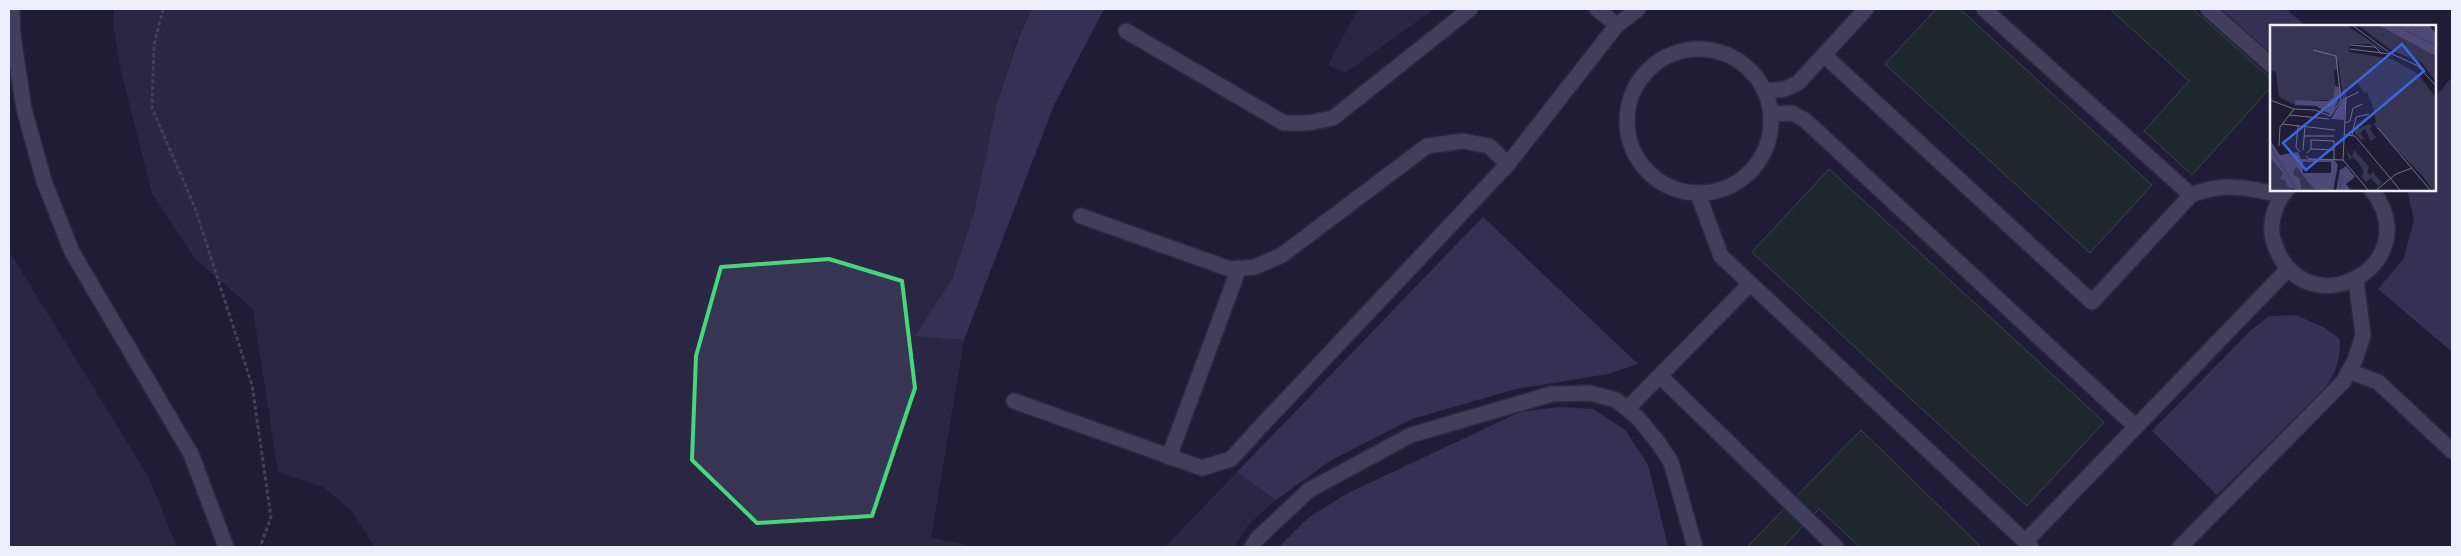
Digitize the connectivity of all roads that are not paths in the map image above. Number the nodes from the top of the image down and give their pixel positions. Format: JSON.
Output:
{"nodes":[{"id":1,"x":12,"y":9,"type":"edge"},
{"id":2,"x":1470,"y":9,"type":"edge"},
{"id":3,"x":1598,"y":9,"type":"edge"},
{"id":4,"x":1638,"y":9,"type":"edge"},
{"id":5,"x":1866,"y":9,"type":"edge"},
{"id":6,"x":1984,"y":9,"type":"edge"},
{"id":7,"x":2208,"y":9,"type":"edge"},
{"id":8,"x":1617,"y":25,"type":"junction"},
{"id":9,"x":1126,"y":31,"type":"dead end"},
{"id":10,"x":1825,"y":56,"type":"junction"},
{"id":11,"x":2270,"y":64,"type":"edge"},
{"id":12,"x":1765,"y":91,"type":"junction"},
{"id":13,"x":1772,"y":114,"type":"junction"},
{"id":14,"x":1508,"y":164,"type":"junction"},
{"id":15,"x":2373,"y":191,"type":"edge"},
{"id":16,"x":2284,"y":193,"type":"edge"},
{"id":17,"x":1698,"y":194,"type":"junction"},
{"id":18,"x":2191,"y":195,"type":"junction"},
{"id":19,"x":1081,"y":216,"type":"dead end"},
{"id":20,"x":1239,"y":268,"type":"junction"},
{"id":21,"x":2288,"y":269,"type":"junction"},
{"id":22,"x":2356,"y":280,"type":"junction"},
{"id":23,"x":1750,"y":284,"type":"junction"},
{"id":24,"x":2349,"y":371,"type":"junction"},
{"id":25,"x":1660,"y":376,"type":"junction"},
{"id":26,"x":1014,"y":401,"type":"dead end"},
{"id":27,"x":1627,"y":410,"type":"junction"},
{"id":28,"x":2136,"y":427,"type":"junction"},
{"id":29,"x":2452,"y":451,"type":"edge"},
{"id":30,"x":1169,"y":457,"type":"junction"},
{"id":31,"x":2028,"y":544,"type":"edge"},
{"id":32,"x":226,"y":547,"type":"edge"},
{"id":33,"x":1252,"y":547,"type":"edge"},
{"id":34,"x":1695,"y":547,"type":"edge"},
{"id":35,"x":1836,"y":547,"type":"edge"},
{"id":36,"x":2180,"y":547,"type":"edge"}],
"edges":[{"from":1,"to":32,"type":"street"},
{"from":2,"to":9,"type":"street"},
{"from":3,"to":8,"type":"street"},
{"from":4,"to":8,"type":"street"},
{"from":5,"to":10,"type":"street"},
{"from":6,"to":18,"type":"street"},
{"from":7,"to":11,"type":"street"},
{"from":8,"to":14,"type":"street"},
{"from":10,"to":12,"type":"street"},
{"from":10,"to":18,"type":"street"},
{"from":12,"to":13,"type":"street"},
{"from":12,"to":17,"type":"street"},
{"from":13,"to":17,"type":"street"},
{"from":13,"to":28,"type":"street"},
{"from":14,"to":20,"type":"street"},
{"from":14,"to":30,"type":"street"},
{"from":15,"to":22,"type":"street"},
{"from":16,"to":18,"type":"street"},
{"from":16,"to":21,"type":"street"},
{"from":17,"to":23,"type":"street"},
{"from":19,"to":20,"type":"street"},
{"from":20,"to":30,"type":"street"},
{"from":21,"to":22,"type":"street"},
{"from":21,"to":28,"type":"street"},
{"from":22,"to":24,"type":"street"},
{"from":23,"to":25,"type":"street"},
{"from":23,"to":31,"type":"street"},
{"from":24,"to":29,"type":"street"},
{"from":24,"to":36,"type":"street"},
{"from":25,"to":27,"type":"street"},
{"from":25,"to":35,"type":"street"},
{"from":26,"to":30,"type":"street"},
{"from":27,"to":33,"type":"street"},
{"from":27,"to":34,"type":"street"},
{"from":28,"to":31,"type":"street"}]}
